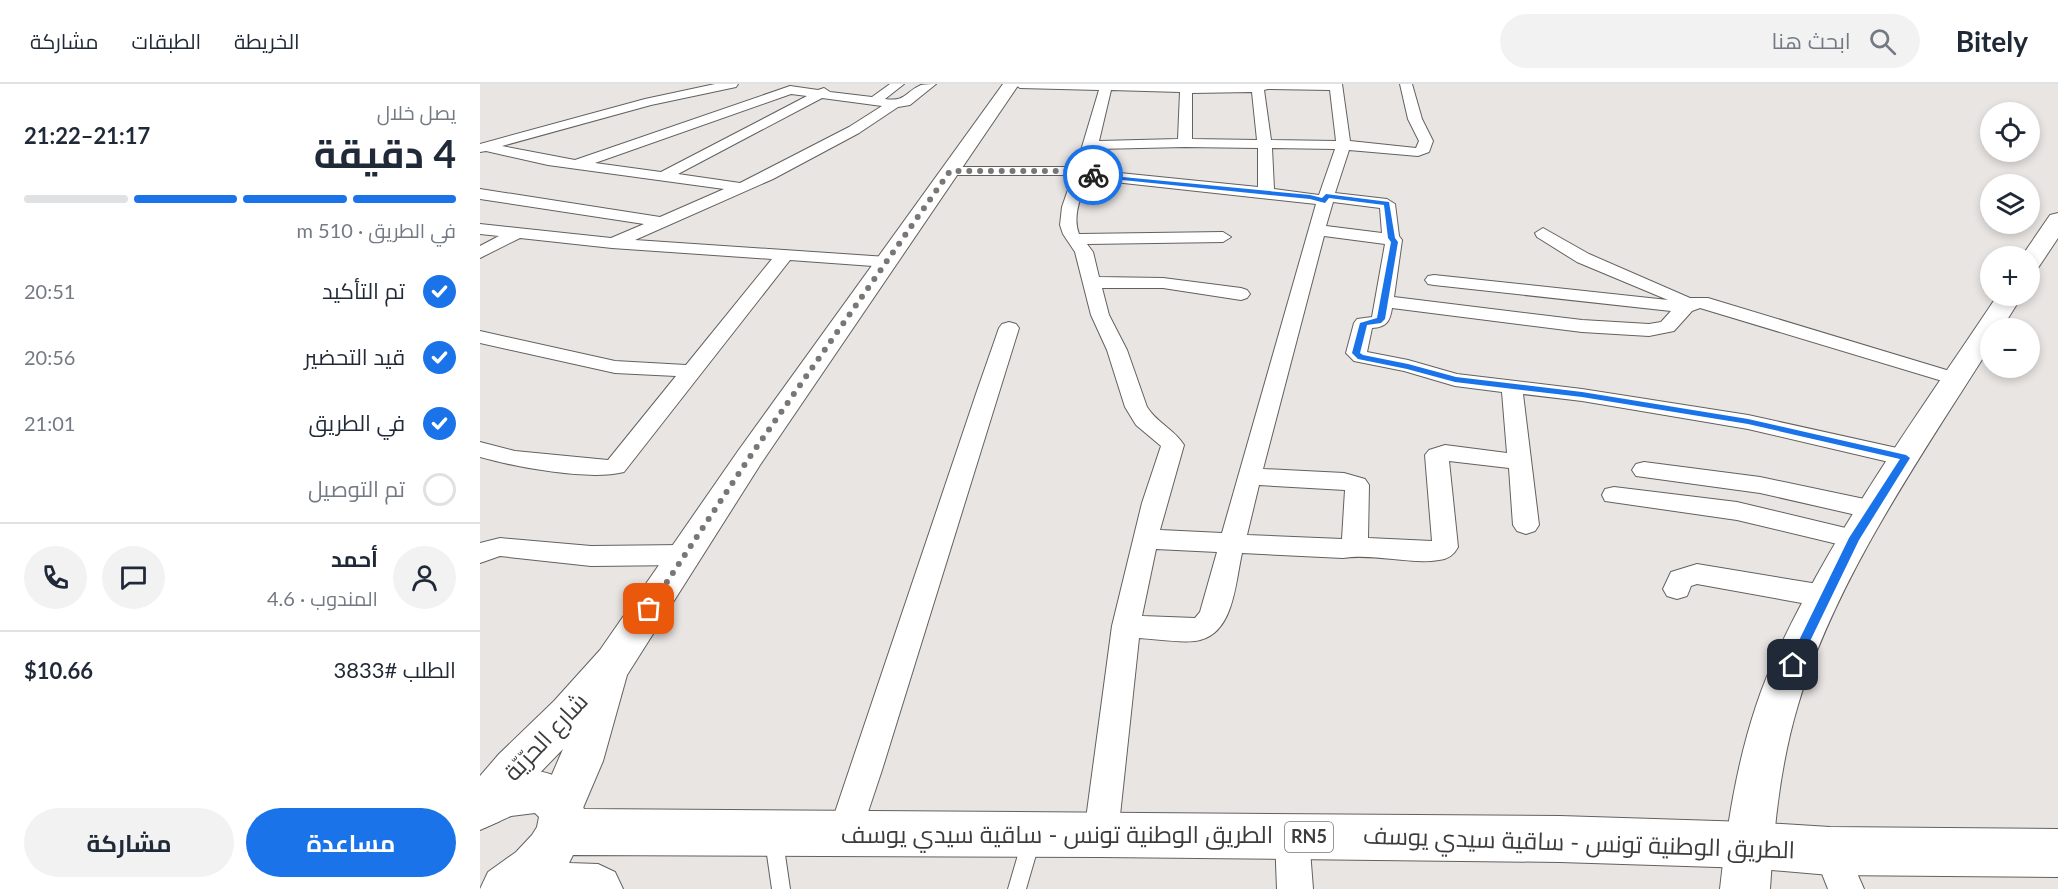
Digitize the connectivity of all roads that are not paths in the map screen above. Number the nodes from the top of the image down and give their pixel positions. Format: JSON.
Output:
{"nodes":[{"id":1,"x":732,"y":84,"type":"edge"},
{"id":2,"x":839,"y":84,"type":"edge"},
{"id":3,"x":898,"y":84,"type":"edge"},
{"id":4,"x":930,"y":84,"type":"edge"},
{"id":5,"x":1011,"y":84,"type":"edge"},
{"id":6,"x":1020,"y":84,"type":"edge"},
{"id":7,"x":1406,"y":84,"type":"edge"},
{"id":8,"x":1336,"y":85,"type":"edge"},
{"id":9,"x":1106,"y":86,"type":"junction"},
{"id":10,"x":758,"y":87,"type":"dead end"},
{"id":11,"x":1258,"y":88,"type":"junction"},
{"id":12,"x":1186,"y":89,"type":"junction"},
{"id":13,"x":781,"y":93,"type":"junction"},
{"id":14,"x":819,"y":95,"type":"junction"},
{"id":15,"x":873,"y":102,"type":"junction"},
{"id":16,"x":894,"y":104,"type":"junction"},
{"id":17,"x":627,"y":132,"type":"dead end"},
{"id":18,"x":1185,"y":143,"type":"junction"},
{"id":19,"x":1091,"y":145,"type":"junction"},
{"id":20,"x":1265,"y":145,"type":"junction"},
{"id":21,"x":1343,"y":145,"type":"junction"},
{"id":22,"x":484,"y":147,"type":"edge"},
{"id":23,"x":548,"y":161,"type":"junction"},
{"id":24,"x":576,"y":165,"type":"junction"},
{"id":25,"x":950,"y":171,"type":"junction"},
{"id":26,"x":1082,"y":173,"type":"junction"},
{"id":27,"x":664,"y":176,"type":"junction"},
{"id":28,"x":742,"y":187,"type":"junction"},
{"id":29,"x":1266,"y":192,"type":"junction"},
{"id":30,"x":480,"y":194,"type":"edge"},
{"id":31,"x":1326,"y":198,"type":"junction"},
{"id":32,"x":570,"y":208,"type":"junction"},
{"id":33,"x":2058,"y":220,"type":"edge"},
{"id":34,"x":658,"y":221,"type":"junction"},
{"id":35,"x":480,"y":229,"type":"edge"},
{"id":36,"x":1318,"y":230,"type":"junction"},
{"id":37,"x":517,"y":233,"type":"junction"},
{"id":38,"x":1543,"y":233,"type":"dead end"},
{"id":39,"x":1223,"y":237,"type":"dead end"},
{"id":40,"x":1391,"y":238,"type":"junction"},
{"id":41,"x":1075,"y":240,"type":"junction"},
{"id":42,"x":612,"y":243,"type":"junction"},
{"id":43,"x":2040,"y":247,"type":"edge"},
{"id":44,"x":480,"y":253,"type":"edge"},
{"id":45,"x":784,"y":255,"type":"junction"},
{"id":46,"x":887,"y":262,"type":"junction"},
{"id":47,"x":1434,"y":280,"type":"dead end"},
{"id":48,"x":1090,"y":282,"type":"junction"},
{"id":49,"x":1241,"y":294,"type":"dead end"},
{"id":50,"x":1383,"y":301,"type":"junction"},
{"id":51,"x":1686,"y":305,"type":"junction"},
{"id":52,"x":2003,"y":306,"type":"edge"},
{"id":53,"x":1009,"y":328,"type":"dead end"},
{"id":54,"x":480,"y":337,"type":"edge"},
{"id":55,"x":689,"y":371,"type":"junction"},
{"id":56,"x":1956,"y":379,"type":"junction"},
{"id":57,"x":1512,"y":386,"type":"junction"},
{"id":58,"x":480,"y":449,"type":"edge"},
{"id":59,"x":1906,"y":458,"type":"junction"},
{"id":60,"x":1519,"y":462,"type":"junction"},
{"id":61,"x":1644,"y":470,"type":"dead end"},
{"id":62,"x":1249,"y":476,"type":"junction"},
{"id":63,"x":1614,"y":495,"type":"dead end"},
{"id":64,"x":1864,"y":524,"type":"junction"},
{"id":65,"x":1526,"y":525,"type":"dead end"},
{"id":66,"x":1146,"y":539,"type":"junction"},
{"id":67,"x":1232,"y":543,"type":"junction"},
{"id":68,"x":1353,"y":546,"type":"junction"},
{"id":69,"x":487,"y":548,"type":"edge"},
{"id":70,"x":684,"y":555,"type":"junction"},
{"id":71,"x":1677,"y":589,"type":"dead end"},
{"id":72,"x":1824,"y":596,"type":"junction"},
{"id":73,"x":1126,"y":626,"type":"junction"},
{"id":74,"x":609,"y":669,"type":"junction"},
{"id":75,"x":482,"y":807,"type":"edge"},
{"id":76,"x":560,"y":820,"type":"junction"},
{"id":77,"x":845,"y":833,"type":"junction"},
{"id":78,"x":774,"y":834,"type":"junction"},
{"id":79,"x":1033,"y":834,"type":"junction"},
{"id":80,"x":1101,"y":834,"type":"junction"},
{"id":81,"x":1292,"y":837,"type":"junction"},
{"id":82,"x":2058,"y":853,"type":"edge"},
{"id":83,"x":1747,"y":867,"type":"edge"},
{"id":84,"x":1838,"y":870,"type":"edge"},
{"id":85,"x":509,"y":886,"type":"edge"},
{"id":86,"x":598,"y":889,"type":"edge"},
{"id":87,"x":781,"y":889,"type":"edge"},
{"id":88,"x":1017,"y":889,"type":"edge"},
{"id":89,"x":1295,"y":889,"type":"edge"}],
"edges":[{"from":1,"to":22,"type":"street"},
{"from":2,"to":14,"type":"street"},
{"from":3,"to":15,"type":"street"},
{"from":4,"to":16,"type":"street"},
{"from":5,"to":25,"type":"main road","name":"شارع الحرّيّة"},
{"from":6,"to":9,"type":"street"},
{"from":7,"to":21,"type":"street"},
{"from":8,"to":11,"type":"street"},
{"from":8,"to":21,"type":"street"},
{"from":9,"to":12,"type":"street"},
{"from":9,"to":19,"type":"street"},
{"from":10,"to":13,"type":"street"},
{"from":11,"to":12,"type":"street"},
{"from":11,"to":20,"type":"street"},
{"from":12,"to":18,"type":"street"},
{"from":13,"to":14,"type":"street"},
{"from":13,"to":24,"type":"street"},
{"from":14,"to":15,"type":"street"},
{"from":14,"to":27,"type":"street"},
{"from":15,"to":16,"type":"street"},
{"from":16,"to":28,"type":"street"},
{"from":17,"to":23,"type":"street"},
{"from":18,"to":19,"type":"street"},
{"from":18,"to":20,"type":"street"},
{"from":19,"to":26,"type":"street"},
{"from":20,"to":21,"type":"street"},
{"from":20,"to":29,"type":"street"},
{"from":21,"to":31,"type":"street"},
{"from":22,"to":23,"type":"street"},
{"from":23,"to":24,"type":"street"},
{"from":24,"to":27,"type":"street"},
{"from":25,"to":26,"type":"street"},
{"from":25,"to":46,"type":"main road","name":"شارع الحرّيّة"},
{"from":26,"to":29,"type":"street"},
{"from":26,"to":41,"type":"street"},
{"from":27,"to":28,"type":"street"},
{"from":28,"to":34,"type":"street"},
{"from":29,"to":31,"type":"street"},
{"from":30,"to":32,"type":"street"},
{"from":31,"to":36,"type":"street"},
{"from":31,"to":40,"type":"street"},
{"from":32,"to":34,"type":"street"},
{"from":32,"to":37,"type":"street"},
{"from":33,"to":43,"type":"main road"},
{"from":34,"to":42,"type":"street"},
{"from":35,"to":37,"type":"street"},
{"from":36,"to":40,"type":"street"},
{"from":36,"to":62,"type":"street"},
{"from":37,"to":42,"type":"street"},
{"from":37,"to":44,"type":"street"},
{"from":38,"to":51,"type":"street"},
{"from":39,"to":41,"type":"street"},
{"from":40,"to":50,"type":"street"},
{"from":41,"to":48,"type":"street"},
{"from":42,"to":45,"type":"street"},
{"from":45,"to":46,"type":"street"},
{"from":45,"to":55,"type":"street"},
{"from":46,"to":70,"type":"main road","name":"شارع الحرّيّة"},
{"from":47,"to":51,"type":"street"},
{"from":48,"to":49,"type":"street"},
{"from":48,"to":66,"type":"street"},
{"from":50,"to":51,"type":"street"},
{"from":50,"to":57,"type":"street"},
{"from":51,"to":56,"type":"street"},
{"from":52,"to":56,"type":"main road"},
{"from":53,"to":77,"type":"street"},
{"from":54,"to":55,"type":"street"},
{"from":55,"to":58,"type":"street"},
{"from":56,"to":59,"type":"main road"},
{"from":57,"to":59,"type":"street"},
{"from":57,"to":60,"type":"street"},
{"from":59,"to":64,"type":"main road"},
{"from":60,"to":65,"type":"street"},
{"from":60,"to":68,"type":"street"},
{"from":61,"to":64,"type":"street"},
{"from":62,"to":67,"type":"street"},
{"from":62,"to":68,"type":"street"},
{"from":63,"to":64,"type":"street"},
{"from":64,"to":72,"type":"main road"},
{"from":66,"to":67,"type":"street"},
{"from":66,"to":73,"type":"street"},
{"from":67,"to":68,"type":"street"},
{"from":67,"to":73,"type":"street"},
{"from":69,"to":70,"type":"street"},
{"from":70,"to":74,"type":"main road","name":"شارع الحرّيّة"},
{"from":71,"to":72,"type":"street"},
{"from":72,"to":83,"type":"main road"},
{"from":73,"to":80,"type":"street"},
{"from":74,"to":75,"type":"main road","name":"شارع الحرّيّة"},
{"from":74,"to":76,"type":"main road","name":"شارع الحرّيّة"},
{"from":75,"to":76,"type":"main road"},
{"from":76,"to":78,"type":"main road","name":"الطريق الوطنية تونس - ساقية سيدي يوسف","number":"RN5"},
{"from":76,"to":85,"type":"main road","name":"شارع الحرّيّة"},
{"from":77,"to":78,"type":"main road","name":"الطريق الوطنية تونس - ساقية سيدي يوسف","number":"RN5"},
{"from":77,"to":79,"type":"main road","name":"الطريق الوطنية تونس - ساقية سيدي يوسف","number":"RN5"},
{"from":78,"to":87,"type":"lane"},
{"from":79,"to":80,"type":"main road","name":"الطريق الوطنية تونس - ساقية سيدي يوسف","number":"RN5"},
{"from":79,"to":88,"type":"lane"},
{"from":80,"to":81,"type":"main road","name":"الطريق الوطنية تونس - ساقية سيدي يوسف","number":"RN5"},
{"from":81,"to":83,"type":"main road","name":"الطريق الوطنية تونس - ساقية سيدي يوسف","number":"RN5"},
{"from":81,"to":89,"type":"street"},
{"from":82,"to":84,"type":"main road","name":"الطريق الوطنية تونس - ساقية سيدي يوسف","number":"RN5"},
{"from":83,"to":84,"type":"main road","name":"الطريق الوطنية تونس - ساقية سيدي يوسف","number":"RN5"},
{"from":85,"to":86,"type":"main road"}]}
